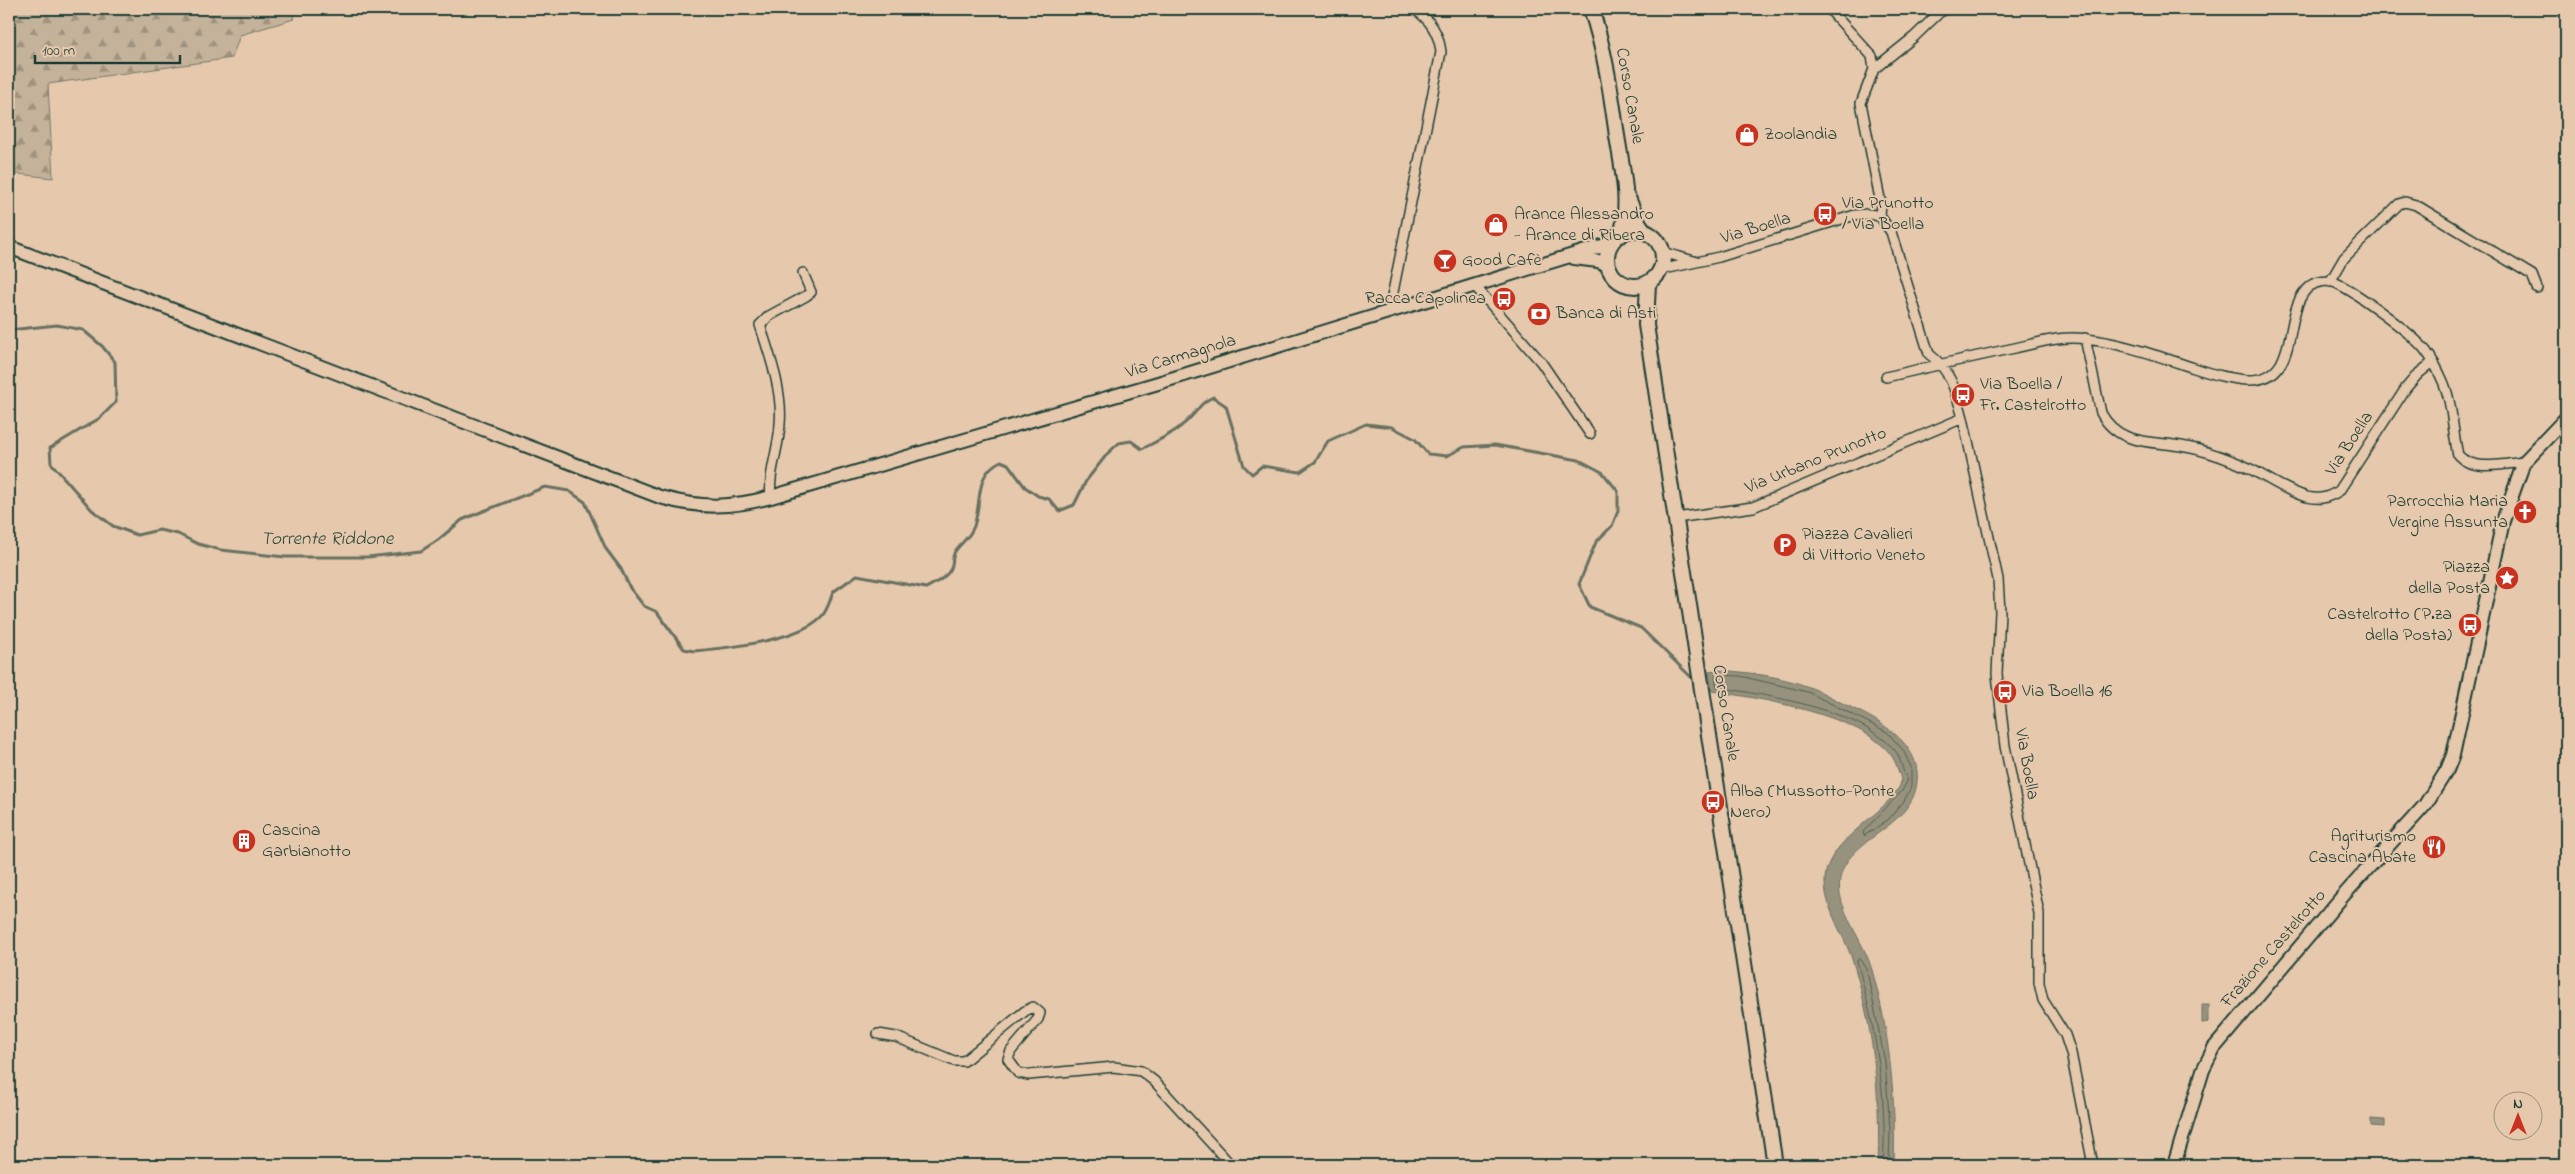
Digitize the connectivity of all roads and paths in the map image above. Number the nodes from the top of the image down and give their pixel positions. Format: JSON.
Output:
{"nodes":[{"id":1,"x":1414,"y":9,"type":"edge"},
{"id":2,"x":1591,"y":9,"type":"edge"},
{"id":3,"x":1830,"y":9,"type":"edge"},
{"id":4,"x":1947,"y":9,"type":"edge"},
{"id":5,"x":1874,"y":69,"type":"junction"},
{"id":6,"x":1625,"y":190,"type":"junction"},
{"id":7,"x":1880,"y":216,"type":"junction"},
{"id":8,"x":1645,"y":232,"type":"junction"},
{"id":9,"x":1616,"y":239,"type":"junction"},
{"id":10,"x":9,"y":247,"type":"edge"},
{"id":11,"x":1662,"y":252,"type":"junction"},
{"id":12,"x":1566,"y":259,"type":"junction"},
{"id":13,"x":1699,"y":262,"type":"junction"},
{"id":14,"x":1608,"y":265,"type":"junction"},
{"id":15,"x":1660,"y":270,"type":"junction"},
{"id":16,"x":804,"y":273,"type":"dead end"},
{"id":17,"x":1648,"y":282,"type":"junction"},
{"id":18,"x":2330,"y":282,"type":"junction"},
{"id":19,"x":1474,"y":285,"type":"junction"},
{"id":20,"x":1630,"y":285,"type":"junction"},
{"id":21,"x":2537,"y":288,"type":"dead end"},
{"id":22,"x":1389,"y":312,"type":"junction"},
{"id":23,"x":1646,"y":325,"type":"junction"},
{"id":24,"x":2085,"y":338,"type":"junction"},
{"id":25,"x":2433,"y":362,"type":"junction"},
{"id":26,"x":1943,"y":364,"type":"junction"},
{"id":27,"x":1886,"y":377,"type":"dead end"},
{"id":28,"x":1963,"y":418,"type":"junction"},
{"id":29,"x":2566,"y":418,"type":"edge"},
{"id":30,"x":1590,"y":434,"type":"dead end"},
{"id":31,"x":2524,"y":462,"type":"junction"},
{"id":32,"x":772,"y":497,"type":"junction"},
{"id":33,"x":1676,"y":518,"type":"junction"},
{"id":34,"x":878,"y":1034,"type":"dead end"},
{"id":35,"x":1231,"y":1165,"type":"edge"},
{"id":36,"x":1775,"y":1165,"type":"edge"},
{"id":37,"x":2093,"y":1165,"type":"edge"},
{"id":38,"x":2174,"y":1165,"type":"edge"}],
"edges":[{"from":1,"to":22,"type":"street"},
{"from":2,"to":6,"type":"main road","name":"Corso Canale"},
{"from":3,"to":5,"type":"street"},
{"from":4,"to":5,"type":"street"},
{"from":5,"to":7,"type":"street","name":"Via Boella"},
{"from":6,"to":8,"type":"main road","name":"Corso Canale"},
{"from":6,"to":9,"type":"main road","name":"Corso Canale"},
{"from":7,"to":13,"type":"street","name":"Via Boella"},
{"from":7,"to":26,"type":"street","name":"Via Boella"},
{"from":8,"to":9,"type":"main road"},
{"from":8,"to":11,"type":"main road","name":"Corso Canale"},
{"from":9,"to":12,"type":"main road","name":"Via Carmagnola"},
{"from":9,"to":14,"type":"main road","name":"Corso Canale"},
{"from":10,"to":32,"type":"main road","name":"Via Carmagnola"},
{"from":11,"to":13,"type":"street"},
{"from":11,"to":15,"type":"main road"},
{"from":12,"to":14,"type":"main road","name":"Via Carmagnola"},
{"from":12,"to":19,"type":"main road","name":"Via Carmagnola"},
{"from":13,"to":15,"type":"street","name":"Via Boella"},
{"from":14,"to":20,"type":"main road","name":"Corso Canale"},
{"from":15,"to":17,"type":"main road"},
{"from":16,"to":32,"type":"street"},
{"from":17,"to":20,"type":"main road"},
{"from":17,"to":23,"type":"main road","name":"Corso Canale"},
{"from":18,"to":21,"type":"street"},
{"from":18,"to":24,"type":"street"},
{"from":18,"to":25,"type":"street"},
{"from":19,"to":22,"type":"main road","name":"Via Carmagnola"},
{"from":19,"to":30,"type":"street"},
{"from":20,"to":23,"type":"main road","name":"Corso Canale"},
{"from":22,"to":32,"type":"main road","name":"Via Carmagnola"},
{"from":23,"to":33,"type":"main road","name":"Corso Canale"},
{"from":24,"to":25,"type":"street","name":"Via Boella"},
{"from":24,"to":26,"type":"street"},
{"from":25,"to":31,"type":"street"},
{"from":26,"to":27,"type":"street"},
{"from":26,"to":28,"type":"street","name":"Via Boella"},
{"from":28,"to":33,"type":"street","name":"Via Urbano Prunotto"},
{"from":28,"to":37,"type":"street","name":"Via Boella"},
{"from":29,"to":31,"type":"main road","name":"Frazione Castelrotto"},
{"from":31,"to":38,"type":"main road","name":"Frazione Castelrotto"},
{"from":33,"to":36,"type":"main road","name":"Corso Canale"},
{"from":34,"to":35,"type":"street"}]}
